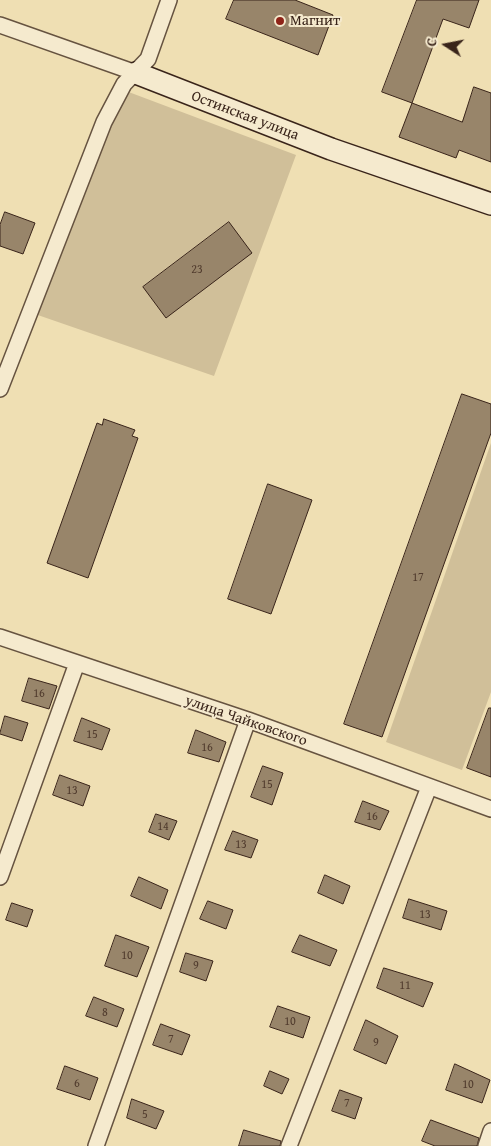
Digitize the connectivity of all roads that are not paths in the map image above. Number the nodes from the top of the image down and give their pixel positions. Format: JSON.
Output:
{"nodes":[{"id":1,"x":169,"y":0,"type":"edge"},
{"id":2,"x":0,"y":25,"type":"edge"},
{"id":3,"x":136,"y":73,"type":"junction"},
{"id":4,"x":491,"y":204,"type":"edge"},
{"id":5,"x":0,"y":389,"type":"edge"},
{"id":6,"x":0,"y":636,"type":"edge"},
{"id":7,"x":77,"y":663,"type":"junction"},
{"id":8,"x":248,"y":720,"type":"junction"},
{"id":9,"x":429,"y":787,"type":"junction"},
{"id":10,"x":491,"y":809,"type":"edge"},
{"id":11,"x":0,"y":877,"type":"edge"},
{"id":12,"x":491,"y":1131,"type":"edge"},
{"id":13,"x":96,"y":1146,"type":"edge"},
{"id":14,"x":289,"y":1146,"type":"edge"},
{"id":15,"x":486,"y":1146,"type":"edge"}],
"edges":[{"from":1,"to":3,"type":"street"},
{"from":2,"to":3,"type":"street","name":"Остинская улица"},
{"from":3,"to":4,"type":"street","name":"Остинская улица"},
{"from":3,"to":5,"type":"street"},
{"from":6,"to":7,"type":"street","name":"улица Чайковского"},
{"from":7,"to":8,"type":"street","name":"улица Чайковского"},
{"from":7,"to":11,"type":"street"},
{"from":8,"to":9,"type":"street","name":"улица Чайковского"},
{"from":8,"to":13,"type":"street"},
{"from":9,"to":10,"type":"street","name":"улица Чайковского"},
{"from":9,"to":14,"type":"street"},
{"from":12,"to":15,"type":"street"}]}
